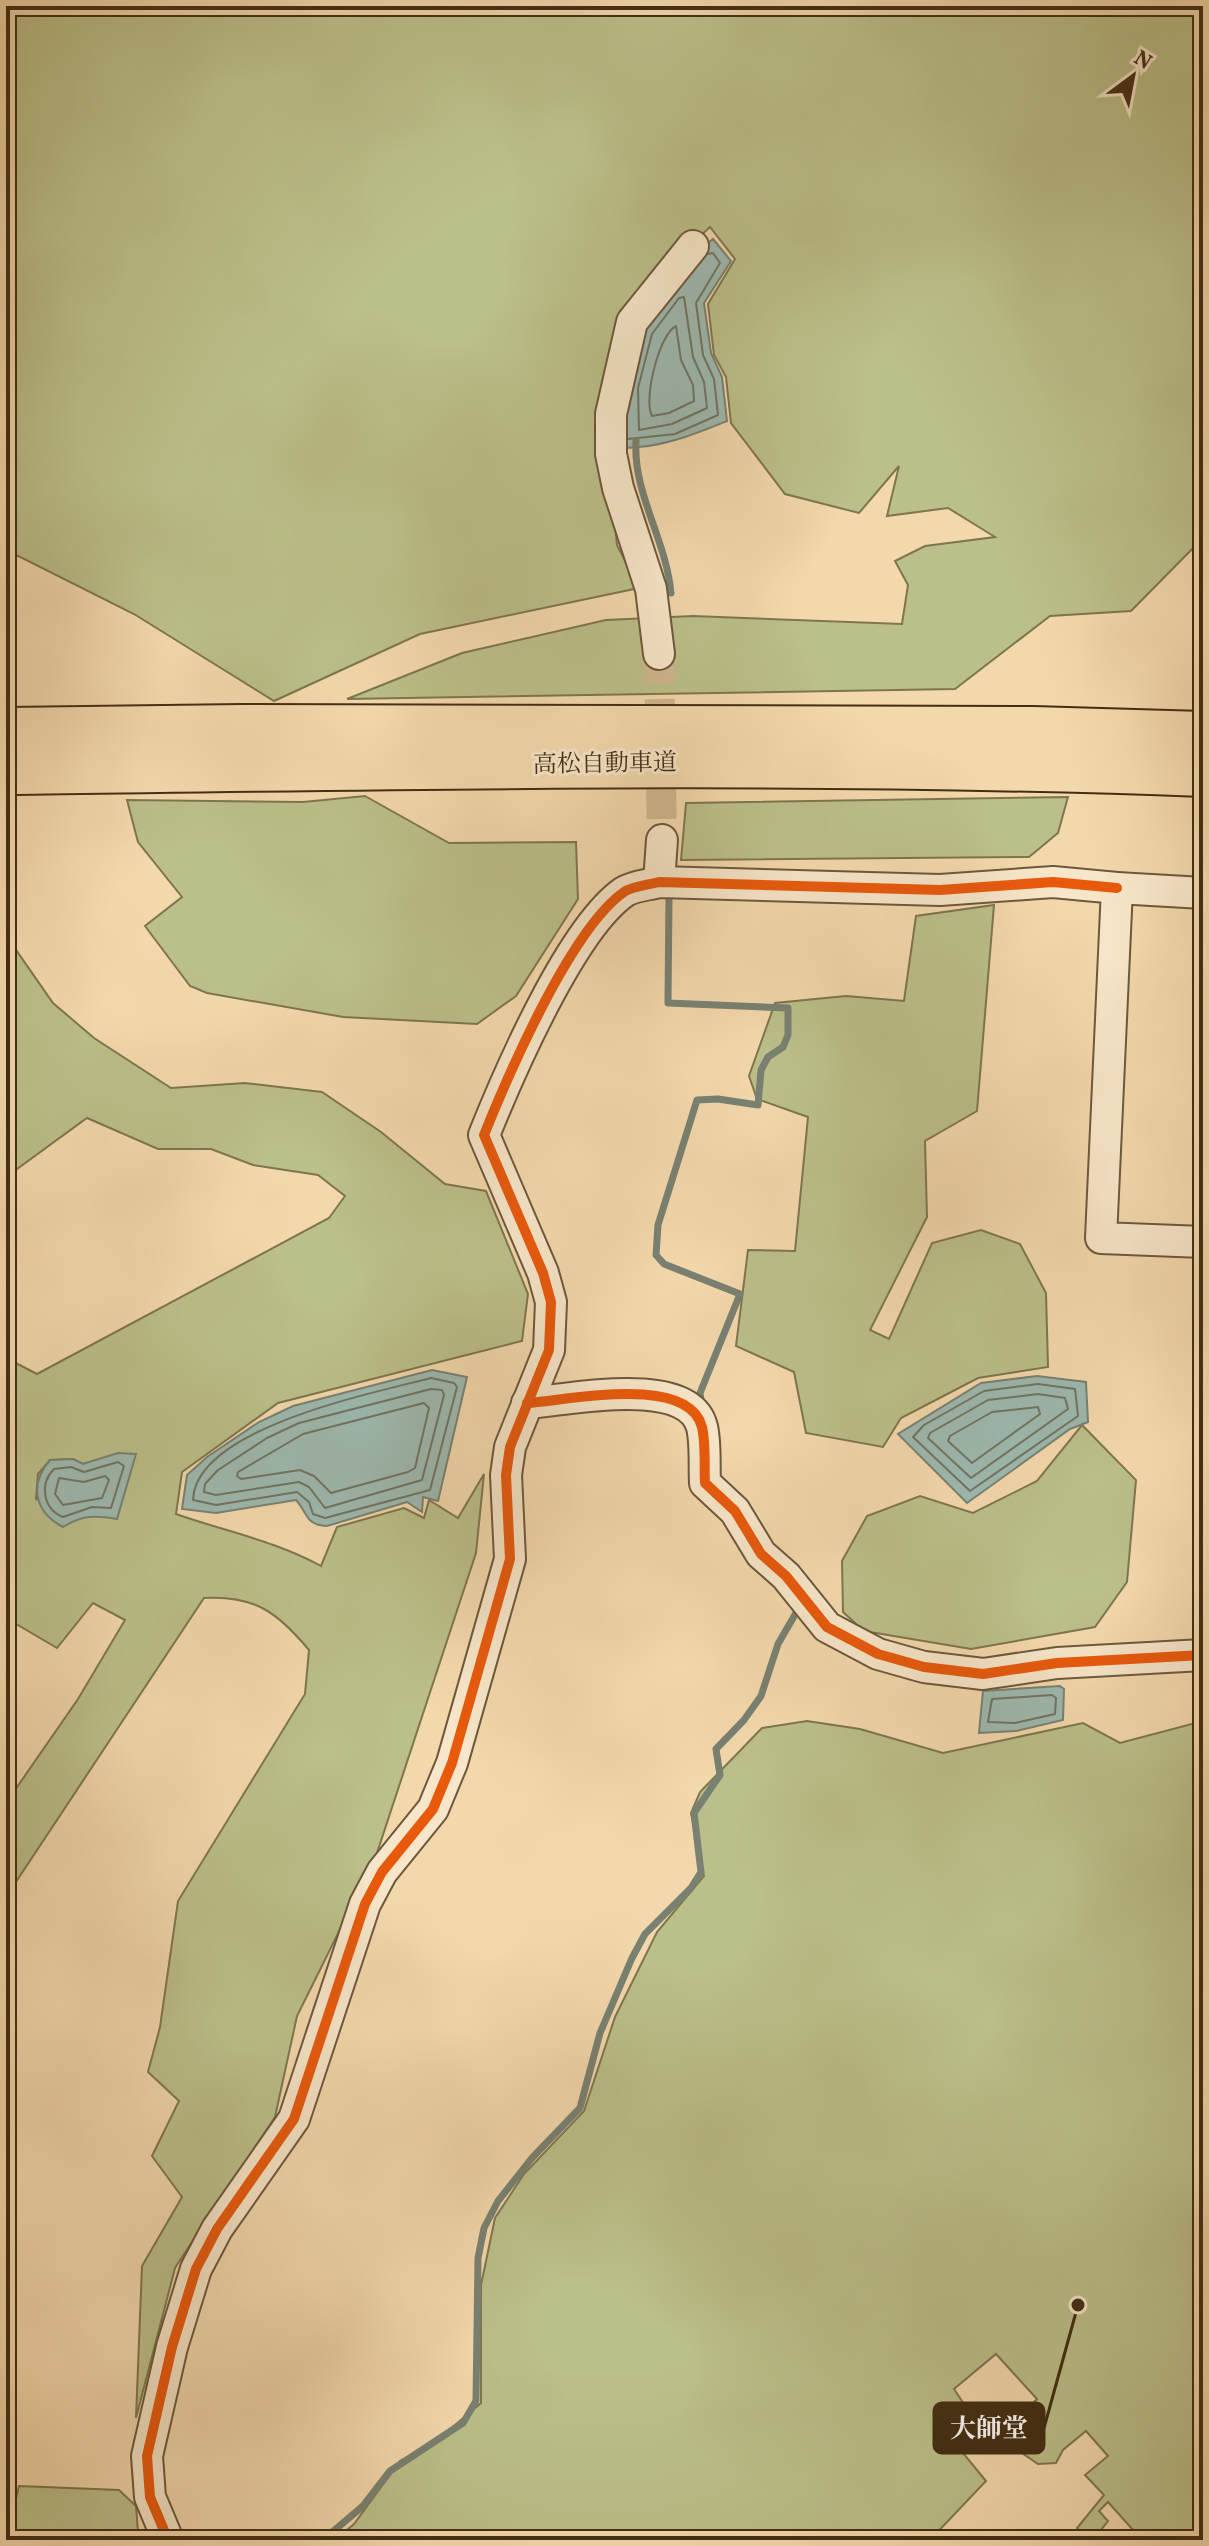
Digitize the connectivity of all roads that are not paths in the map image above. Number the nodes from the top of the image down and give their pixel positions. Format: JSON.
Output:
{"nodes":[{"id":1,"x":693,"y":246,"type":"dead end"},
{"id":2,"x":659,"y":654,"type":"tunnel mouth"},
{"id":3,"x":6,"y":730,"type":"edge"},
{"id":4,"x":1203,"y":734,"type":"edge"},
{"id":5,"x":6,"y":772,"type":"edge"},
{"id":6,"x":1203,"y":774,"type":"edge"},
{"id":7,"x":662,"y":840,"type":"tunnel mouth"},
{"id":8,"x":659,"y":882,"type":"junction"},
{"id":9,"x":1117,"y":888,"type":"junction"},
{"id":10,"x":1203,"y":893,"type":"edge"},
{"id":11,"x":1203,"y":1242,"type":"edge"},
{"id":12,"x":527,"y":1403,"type":"junction"},
{"id":13,"x":1203,"y":1655,"type":"edge"},
{"id":14,"x":159,"y":2535,"type":"edge"}],
"edges":[{"from":1,"to":2,"type":"street"},
{"from":3,"to":4,"type":"highway","name":"高松自動車道"},
{"from":5,"to":6,"type":"highway","name":"高松自動車道"},
{"from":7,"to":8,"type":"street"},
{"from":8,"to":9,"type":"street"},
{"from":8,"to":12,"type":"street"},
{"from":9,"to":10,"type":"street"},
{"from":9,"to":11,"type":"street"},
{"from":12,"to":13,"type":"street"},
{"from":12,"to":14,"type":"street"}]}
